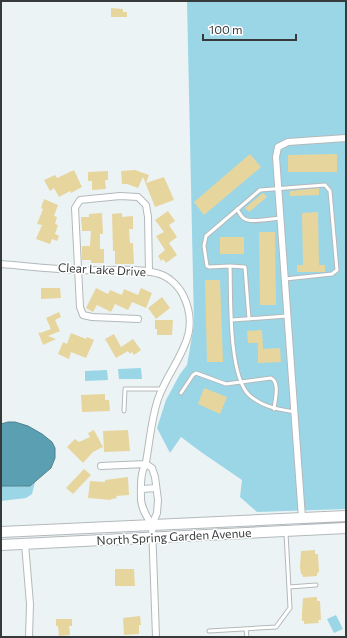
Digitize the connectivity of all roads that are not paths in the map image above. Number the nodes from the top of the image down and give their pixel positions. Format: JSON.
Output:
{"nodes":[{"id":1,"x":346,"y":138,"type":"edge"},
{"id":2,"x":278,"y":188,"type":"junction"},
{"id":3,"x":237,"y":209,"type":"junction"},
{"id":4,"x":280,"y":218,"type":"junction"},
{"id":5,"x":1,"y":264,"type":"edge"},
{"id":6,"x":230,"y":266,"type":"junction"},
{"id":7,"x":77,"y":270,"type":"junction"},
{"id":8,"x":149,"y":272,"type":"junction"},
{"id":9,"x":284,"y":279,"type":"junction"},
{"id":10,"x":287,"y":316,"type":"junction"},
{"id":11,"x":138,"y":319,"type":"dead end"},
{"id":12,"x":248,"y":319,"type":"junction"},
{"id":13,"x":232,"y":320,"type":"junction"},
{"id":14,"x":241,"y":382,"type":"junction"},
{"id":15,"x":163,"y":389,"type":"junction"},
{"id":16,"x":181,"y":393,"type":"dead end"},
{"id":17,"x":274,"y":409,"type":"junction"},
{"id":18,"x":124,"y":411,"type":"dead end"},
{"id":19,"x":294,"y":412,"type":"junction"},
{"id":20,"x":146,"y":464,"type":"junction"},
{"id":21,"x":101,"y":466,"type":"dead end"},
{"id":22,"x":156,"y":488,"type":"junction"},
{"id":23,"x":142,"y":489,"type":"junction"},
{"id":24,"x":346,"y":516,"type":"edge"},
{"id":25,"x":302,"y":518,"type":"junction"},
{"id":26,"x":152,"y":525,"type":"junction"},
{"id":27,"x":346,"y":528,"type":"edge"},
{"id":28,"x":286,"y":531,"type":"junction"},
{"id":29,"x":1,"y":532,"type":"edge"},
{"id":30,"x":152,"y":538,"type":"junction"},
{"id":31,"x":25,"y":544,"type":"junction"},
{"id":32,"x":1,"y":545,"type":"edge"},
{"id":33,"x":288,"y":586,"type":"junction"},
{"id":34,"x":316,"y":586,"type":"dead end"},
{"id":35,"x":246,"y":629,"type":"junction"},
{"id":36,"x":209,"y":631,"type":"dead end"},
{"id":37,"x":29,"y":637,"type":"edge"},
{"id":38,"x":156,"y":637,"type":"edge"},
{"id":39,"x":247,"y":637,"type":"edge"}],
"edges":[{"from":1,"to":2,"type":"street"},
{"from":2,"to":3,"type":"lane"},
{"from":2,"to":4,"type":"street"},
{"from":2,"to":9,"type":"lane"},
{"from":3,"to":4,"type":"lane"},
{"from":3,"to":6,"type":"lane"},
{"from":4,"to":9,"type":"street"},
{"from":5,"to":7,"type":"street","name":"Clear Lake Drive"},
{"from":6,"to":12,"type":"lane"},
{"from":6,"to":13,"type":"lane"},
{"from":7,"to":8,"type":"street","name":"Clear Lake Drive"},
{"from":7,"to":8,"type":"street"},
{"from":7,"to":11,"type":"street"},
{"from":8,"to":15,"type":"street","name":"Clear Lake Drive"},
{"from":9,"to":10,"type":"street"},
{"from":10,"to":12,"type":"lane"},
{"from":10,"to":19,"type":"street"},
{"from":12,"to":13,"type":"lane"},
{"from":13,"to":14,"type":"lane"},
{"from":14,"to":16,"type":"lane"},
{"from":14,"to":17,"type":"lane"},
{"from":14,"to":17,"type":"lane"},
{"from":15,"to":18,"type":"lane"},
{"from":15,"to":20,"type":"street","name":"Clear Lake Drive"},
{"from":17,"to":19,"type":"lane"},
{"from":19,"to":25,"type":"street"},
{"from":20,"to":21,"type":"street"},
{"from":20,"to":22,"type":"street","name":"Clear Lake Drive"},
{"from":20,"to":23,"type":"street","name":"Clear Lake Drive"},
{"from":22,"to":23,"type":"street"},
{"from":22,"to":26,"type":"street","name":"Clear Lake Drive"},
{"from":23,"to":26,"type":"street","name":"Clear Lake Drive"},
{"from":24,"to":25,"type":"highway","name":"North Spring Garden Avenue"},
{"from":25,"to":26,"type":"highway","name":"North Spring Garden Avenue"},
{"from":26,"to":29,"type":"highway","name":"North Spring Garden Avenue"},
{"from":26,"to":30,"type":"street","name":"Clear Lake Drive"},
{"from":27,"to":28,"type":"highway","name":"North Spring Garden Avenue"},
{"from":28,"to":30,"type":"highway","name":"North Spring Garden Avenue"},
{"from":28,"to":33,"type":"lane"},
{"from":30,"to":31,"type":"highway","name":"North Spring Garden Avenue"},
{"from":30,"to":38,"type":"street","name":"Clear Lake Drive"},
{"from":31,"to":32,"type":"highway","name":"North Spring Garden Avenue"},
{"from":31,"to":37,"type":"street"},
{"from":33,"to":34,"type":"lane"},
{"from":33,"to":35,"type":"lane"},
{"from":35,"to":36,"type":"lane"},
{"from":35,"to":39,"type":"lane"}]}
